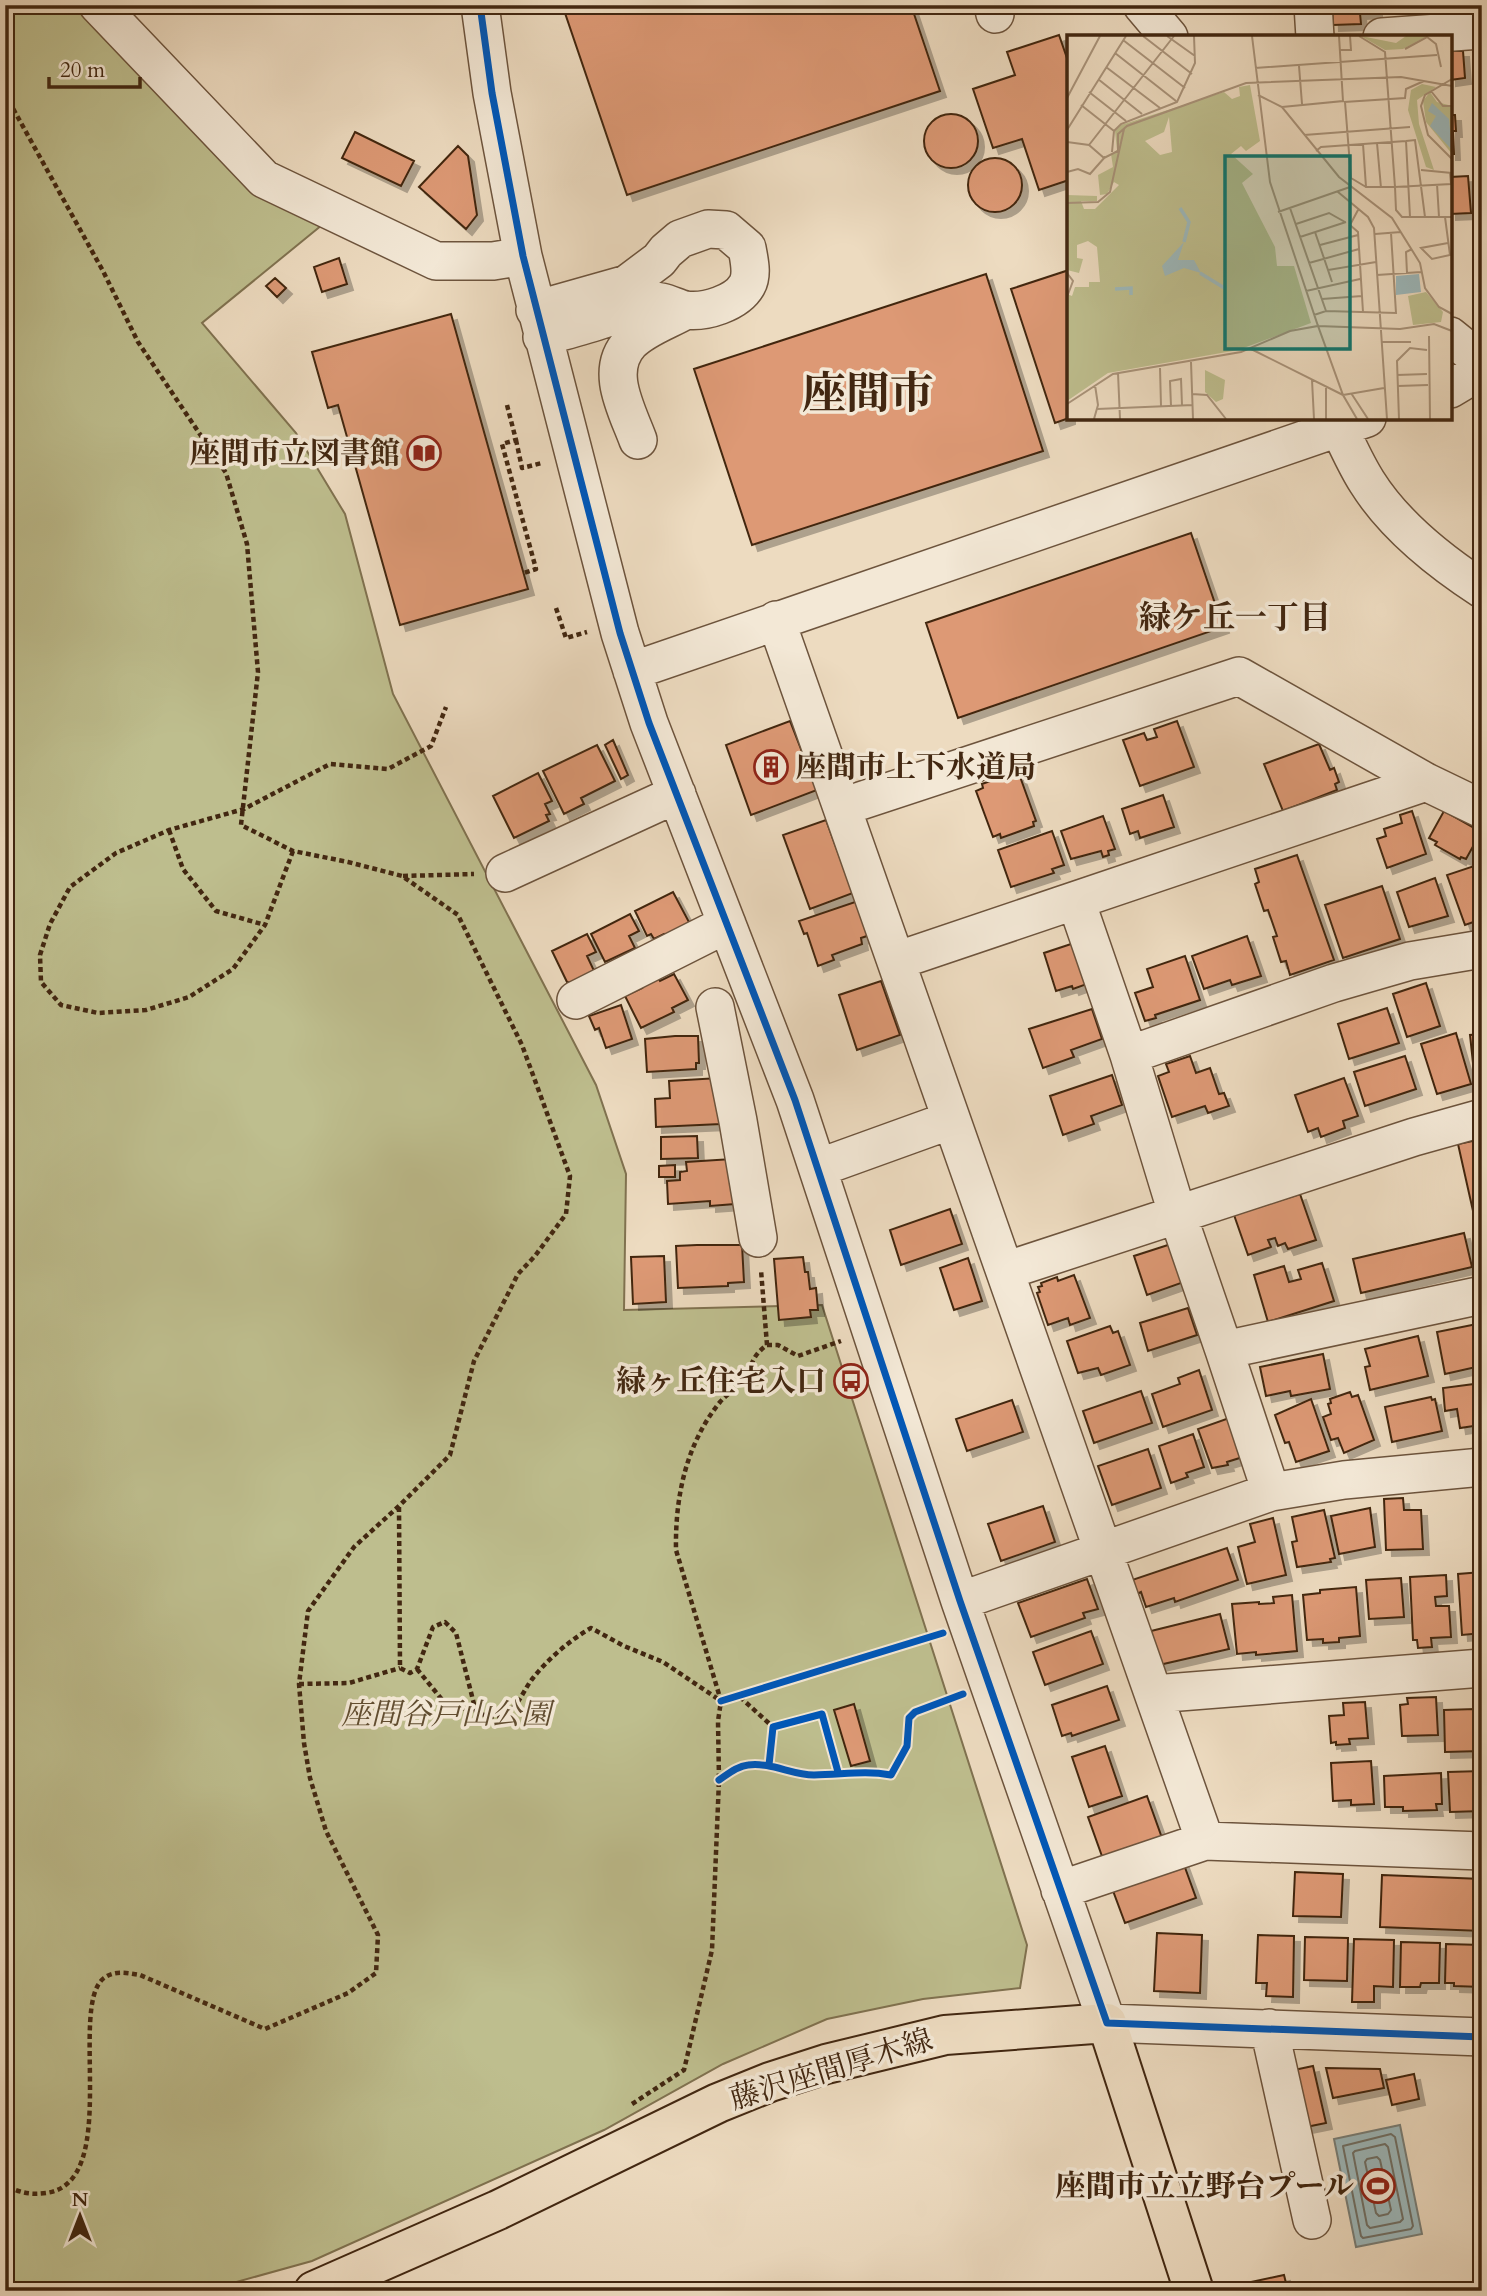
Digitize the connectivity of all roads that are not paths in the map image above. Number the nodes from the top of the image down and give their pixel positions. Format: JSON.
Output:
{"nodes":[{"id":1,"x":98,"y":5,"type":"edge"},
{"id":2,"x":480,"y":5,"type":"edge"},
{"id":3,"x":1142,"y":5,"type":"edge"},
{"id":4,"x":1313,"y":5,"type":"edge"},
{"id":5,"x":1479,"y":5,"type":"edge"},
{"id":6,"x":1481,"y":30,"type":"edge"},
{"id":7,"x":1167,"y":35,"type":"edge"},
{"id":8,"x":1315,"y":35,"type":"edge"},
{"id":9,"x":1410,"y":35,"type":"edge"},
{"id":10,"x":1482,"y":38,"type":"edge"},
{"id":11,"x":523,"y":256,"type":"junction"},
{"id":12,"x":659,"y":261,"type":"junction"},
{"id":13,"x":686,"y":310,"type":"junction"},
{"id":14,"x":539,"y":323,"type":"junction"},
{"id":15,"x":1452,"y":338,"type":"edge"},
{"id":16,"x":1482,"y":362,"type":"edge"},
{"id":17,"x":1482,"y":369,"type":"edge"},
{"id":18,"x":1452,"y":388,"type":"edge"},
{"id":19,"x":1353,"y":423,"type":"edge"},
{"id":20,"x":638,"y":440,"type":"dead end"},
{"id":21,"x":1482,"y":589,"type":"edge"},
{"id":22,"x":776,"y":620,"type":"junction"},
{"id":23,"x":632,"y":671,"type":"junction"},
{"id":24,"x":1426,"y":782,"type":"junction"},
{"id":25,"x":677,"y":794,"type":"junction"},
{"id":26,"x":842,"y":807,"type":"junction"},
{"id":27,"x":1482,"y":809,"type":"edge"},
{"id":28,"x":505,"y":873,"type":"road end"},
{"id":29,"x":1076,"y":901,"type":"junction"},
{"id":30,"x":727,"y":924,"type":"junction"},
{"id":31,"x":1482,"y":949,"type":"edge"},
{"id":32,"x":896,"y":961,"type":"junction"},
{"id":33,"x":576,"y":1000,"type":"dead end"},
{"id":34,"x":715,"y":1007,"type":"dead end"},
{"id":35,"x":1129,"y":1055,"type":"junction"},
{"id":36,"x":795,"y":1100,"type":"junction"},
{"id":37,"x":1482,"y":1118,"type":"edge"},
{"id":38,"x":951,"y":1120,"type":"junction"},
{"id":39,"x":738,"y":1121,"type":"junction"},
{"id":40,"x":818,"y":1168,"type":"junction"},
{"id":41,"x":1177,"y":1213,"type":"junction"},
{"id":42,"x":758,"y":1238,"type":"road end"},
{"id":43,"x":1005,"y":1271,"type":"junction"},
{"id":44,"x":1482,"y":1295,"type":"edge"},
{"id":45,"x":1224,"y":1350,"type":"junction"},
{"id":46,"x":1482,"y":1466,"type":"edge"},
{"id":47,"x":1271,"y":1492,"type":"junction"},
{"id":48,"x":1103,"y":1550,"type":"junction"},
{"id":49,"x":960,"y":1601,"type":"junction"},
{"id":50,"x":1482,"y":1668,"type":"edge"},
{"id":51,"x":1154,"y":1694,"type":"junction"},
{"id":52,"x":1205,"y":1841,"type":"junction"},
{"id":53,"x":1482,"y":1851,"type":"edge"},
{"id":54,"x":1060,"y":1889,"type":"junction"},
{"id":55,"x":1107,"y":2023,"type":"junction"},
{"id":56,"x":1269,"y":2028,"type":"junction"},
{"id":57,"x":1482,"y":2037,"type":"edge"},
{"id":58,"x":1312,"y":2220,"type":"dead end"},
{"id":59,"x":314,"y":2291,"type":"edge"},
{"id":60,"x":1194,"y":2291,"type":"edge"}],
"edges":[{"from":1,"to":11,"type":"street"},
{"from":2,"to":11,"type":"street"},
{"from":3,"to":7,"type":"street"},
{"from":4,"to":8,"type":"street"},
{"from":5,"to":6,"type":"street"},
{"from":6,"to":9,"type":"street"},
{"from":6,"to":10,"type":"street"},
{"from":11,"to":14,"type":"street"},
{"from":12,"to":13,"type":"street"},
{"from":12,"to":13,"type":"street"},
{"from":12,"to":14,"type":"street"},
{"from":13,"to":14,"type":"street"},
{"from":13,"to":20,"type":"street"},
{"from":14,"to":23,"type":"street"},
{"from":15,"to":16,"type":"street"},
{"from":17,"to":18,"type":"street"},
{"from":19,"to":21,"type":"street"},
{"from":19,"to":22,"type":"street"},
{"from":22,"to":23,"type":"street"},
{"from":22,"to":26,"type":"street"},
{"from":23,"to":25,"type":"street"},
{"from":24,"to":26,"type":"street"},
{"from":24,"to":27,"type":"street"},
{"from":24,"to":29,"type":"street"},
{"from":25,"to":28,"type":"street"},
{"from":25,"to":30,"type":"street"},
{"from":26,"to":32,"type":"street"},
{"from":29,"to":32,"type":"street"},
{"from":29,"to":35,"type":"street"},
{"from":30,"to":33,"type":"street"},
{"from":30,"to":36,"type":"street"},
{"from":31,"to":35,"type":"street"},
{"from":32,"to":38,"type":"street"},
{"from":34,"to":39,"type":"street"},
{"from":35,"to":41,"type":"street"},
{"from":36,"to":39,"type":"street"},
{"from":36,"to":40,"type":"street"},
{"from":37,"to":41,"type":"street"},
{"from":38,"to":40,"type":"street"},
{"from":38,"to":43,"type":"street"},
{"from":39,"to":42,"type":"street"},
{"from":40,"to":49,"type":"street"},
{"from":41,"to":43,"type":"street"},
{"from":41,"to":45,"type":"street"},
{"from":43,"to":48,"type":"street"},
{"from":44,"to":45,"type":"street"},
{"from":45,"to":47,"type":"street"},
{"from":46,"to":47,"type":"street"},
{"from":47,"to":48,"type":"street"},
{"from":48,"to":49,"type":"street"},
{"from":48,"to":51,"type":"street"},
{"from":49,"to":54,"type":"street"},
{"from":50,"to":51,"type":"street"},
{"from":51,"to":52,"type":"street"},
{"from":52,"to":53,"type":"street"},
{"from":52,"to":54,"type":"street"},
{"from":54,"to":55,"type":"street"},
{"from":55,"to":56,"type":"street"},
{"from":55,"to":59,"type":"main road","name":"藤沢座間厚木線"},
{"from":55,"to":60,"type":"main road"},
{"from":56,"to":57,"type":"street"},
{"from":56,"to":58,"type":"street"}]}
